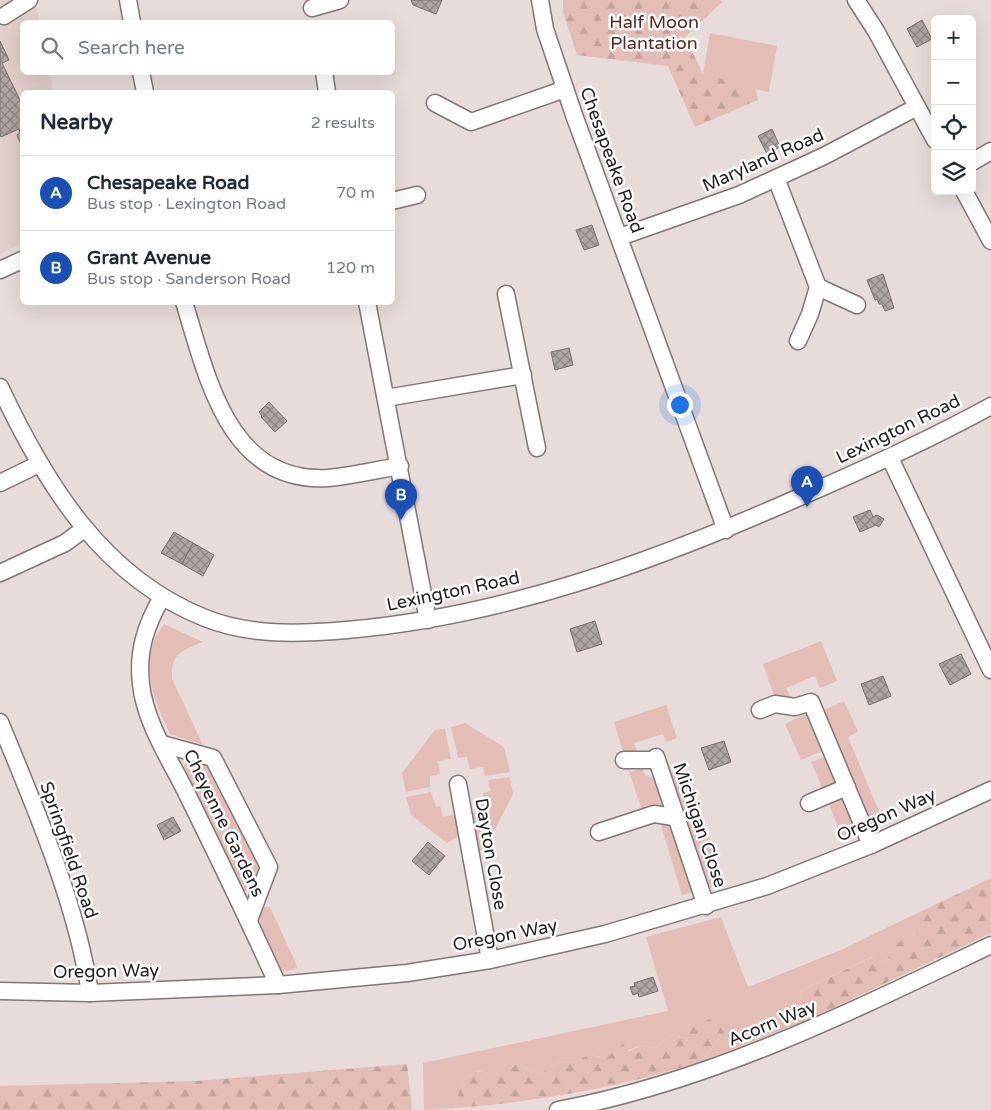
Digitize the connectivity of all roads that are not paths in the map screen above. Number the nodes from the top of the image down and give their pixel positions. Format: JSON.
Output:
{"nodes":[{"id":1,"x":29,"y":0,"type":"edge"},
{"id":2,"x":128,"y":0,"type":"edge"},
{"id":3,"x":340,"y":0,"type":"edge"},
{"id":4,"x":540,"y":0,"type":"edge"},
{"id":5,"x":856,"y":0,"type":"edge"},
{"id":6,"x":313,"y":10,"type":"edge"},
{"id":7,"x":4,"y":16,"type":"dead end"},
{"id":8,"x":132,"y":20,"type":"edge"},
{"id":9,"x":142,"y":75,"type":"edge"},
{"id":10,"x":324,"y":75,"type":"edge"},
{"id":11,"x":565,"y":89,"type":"junction"},
{"id":12,"x":145,"y":90,"type":"edge"},
{"id":13,"x":327,"y":90,"type":"edge"},
{"id":14,"x":435,"y":103,"type":"dead end"},
{"id":15,"x":917,"y":107,"type":"junction"},
{"id":16,"x":931,"y":133,"type":"edge"},
{"id":17,"x":991,"y":151,"type":"edge"},
{"id":18,"x":976,"y":160,"type":"edge"},
{"id":19,"x":776,"y":178,"type":"junction"},
{"id":20,"x":417,"y":195,"type":"dead end"},
{"id":21,"x":966,"y":195,"type":"edge"},
{"id":22,"x":395,"y":200,"type":"edge"},
{"id":23,"x":620,"y":237,"type":"junction"},
{"id":24,"x":991,"y":241,"type":"edge"},
{"id":25,"x":20,"y":261,"type":"edge"},
{"id":26,"x":0,"y":270,"type":"edge"},
{"id":27,"x":818,"y":287,"type":"junction"},
{"id":28,"x":506,"y":294,"type":"dead end"},
{"id":29,"x":185,"y":305,"type":"edge"},
{"id":30,"x":368,"y":305,"type":"edge"},
{"id":31,"x":857,"y":305,"type":"dead end"},
{"id":32,"x":798,"y":341,"type":"dead end"},
{"id":33,"x":523,"y":375,"type":"junction"},
{"id":34,"x":0,"y":389,"type":"edge"},
{"id":35,"x":386,"y":398,"type":"junction"},
{"id":36,"x":991,"y":406,"type":"edge"},
{"id":37,"x":537,"y":448,"type":"dead end"},
{"id":38,"x":890,"y":458,"type":"junction"},
{"id":39,"x":39,"y":464,"type":"junction"},
{"id":40,"x":400,"y":466,"type":"junction"},
{"id":41,"x":0,"y":483,"type":"edge"},
{"id":42,"x":84,"y":529,"type":"junction"},
{"id":43,"x":726,"y":530,"type":"junction"},
{"id":44,"x":0,"y":573,"type":"edge"},
{"id":45,"x":162,"y":597,"type":"junction"},
{"id":46,"x":428,"y":620,"type":"junction"},
{"id":47,"x":991,"y":670,"type":"edge"},
{"id":48,"x":760,"y":710,"type":"dead end"},
{"id":49,"x":0,"y":722,"type":"edge"},
{"id":50,"x":162,"y":744,"type":"junction"},
{"id":51,"x":624,"y":760,"type":"dead end"},
{"id":52,"x":458,"y":784,"type":"dead end"},
{"id":53,"x":847,"y":787,"type":"junction"},
{"id":54,"x":991,"y":790,"type":"edge"},
{"id":55,"x":809,"y":803,"type":"dead end"},
{"id":56,"x":674,"y":817,"type":"junction"},
{"id":57,"x":600,"y":832,"type":"dead end"},
{"id":58,"x":871,"y":845,"type":"junction"},
{"id":59,"x":706,"y":906,"type":"junction"},
{"id":60,"x":249,"y":920,"type":"junction"},
{"id":61,"x":991,"y":945,"type":"edge"},
{"id":62,"x":490,"y":960,"type":"junction"},
{"id":63,"x":278,"y":985,"type":"junction"},
{"id":64,"x":0,"y":991,"type":"edge"},
{"id":65,"x":90,"y":993,"type":"junction"},
{"id":66,"x":558,"y":1110,"type":"edge"}],
"edges":[{"from":1,"to":7,"type":"street"},
{"from":2,"to":8,"type":"street"},
{"from":3,"to":6,"type":"street"},
{"from":4,"to":11,"type":"street","name":"Chesapeake Road"},
{"from":5,"to":15,"type":"street"},
{"from":9,"to":12,"type":"street"},
{"from":10,"to":13,"type":"street"},
{"from":11,"to":14,"type":"street"},
{"from":11,"to":23,"type":"street","name":"Chesapeake Road"},
{"from":15,"to":16,"type":"street"},
{"from":15,"to":19,"type":"street","name":"Maryland Road"},
{"from":17,"to":18,"type":"street"},
{"from":19,"to":23,"type":"street","name":"Maryland Road"},
{"from":19,"to":27,"type":"street"},
{"from":20,"to":22,"type":"street"},
{"from":21,"to":24,"type":"street"},
{"from":23,"to":43,"type":"street","name":"Chesapeake Road"},
{"from":25,"to":26,"type":"street"},
{"from":27,"to":31,"type":"street"},
{"from":27,"to":32,"type":"street"},
{"from":28,"to":33,"type":"street"},
{"from":29,"to":40,"type":"street"},
{"from":30,"to":35,"type":"street"},
{"from":33,"to":35,"type":"street"},
{"from":33,"to":37,"type":"street"},
{"from":34,"to":39,"type":"street","name":"Lexington Road"},
{"from":35,"to":40,"type":"street"},
{"from":36,"to":38,"type":"street","name":"Lexington Road"},
{"from":38,"to":43,"type":"street","name":"Lexington Road"},
{"from":38,"to":47,"type":"street"},
{"from":39,"to":41,"type":"street"},
{"from":39,"to":42,"type":"street","name":"Lexington Road"},
{"from":40,"to":46,"type":"street"},
{"from":42,"to":44,"type":"street"},
{"from":42,"to":45,"type":"street","name":"Lexington Road"},
{"from":43,"to":46,"type":"street","name":"Lexington Road"},
{"from":45,"to":46,"type":"street","name":"Lexington Road"},
{"from":45,"to":50,"type":"street","name":"Cheyenne Gardens"},
{"from":48,"to":53,"type":"street"},
{"from":49,"to":65,"type":"street","name":"Springfield Road"},
{"from":50,"to":60,"type":"street","name":"Cheyenne Gardens"},
{"from":50,"to":60,"type":"street","name":"Cheyenne Gardens"},
{"from":51,"to":56,"type":"street","name":"Michigan Close"},
{"from":52,"to":62,"type":"street","name":"Dayton Close"},
{"from":53,"to":55,"type":"street"},
{"from":53,"to":58,"type":"street"},
{"from":54,"to":58,"type":"street","name":"Oregon Way"},
{"from":56,"to":57,"type":"street"},
{"from":56,"to":59,"type":"street","name":"Michigan Close"},
{"from":58,"to":59,"type":"street","name":"Oregon Way"},
{"from":59,"to":62,"type":"street","name":"Oregon Way"},
{"from":60,"to":63,"type":"street","name":"Cheyenne Gardens"},
{"from":61,"to":66,"type":"street","name":"Acorn Way"},
{"from":62,"to":63,"type":"street","name":"Oregon Way"},
{"from":63,"to":65,"type":"street","name":"Oregon Way"},
{"from":64,"to":65,"type":"street","name":"Oregon Way"}]}
